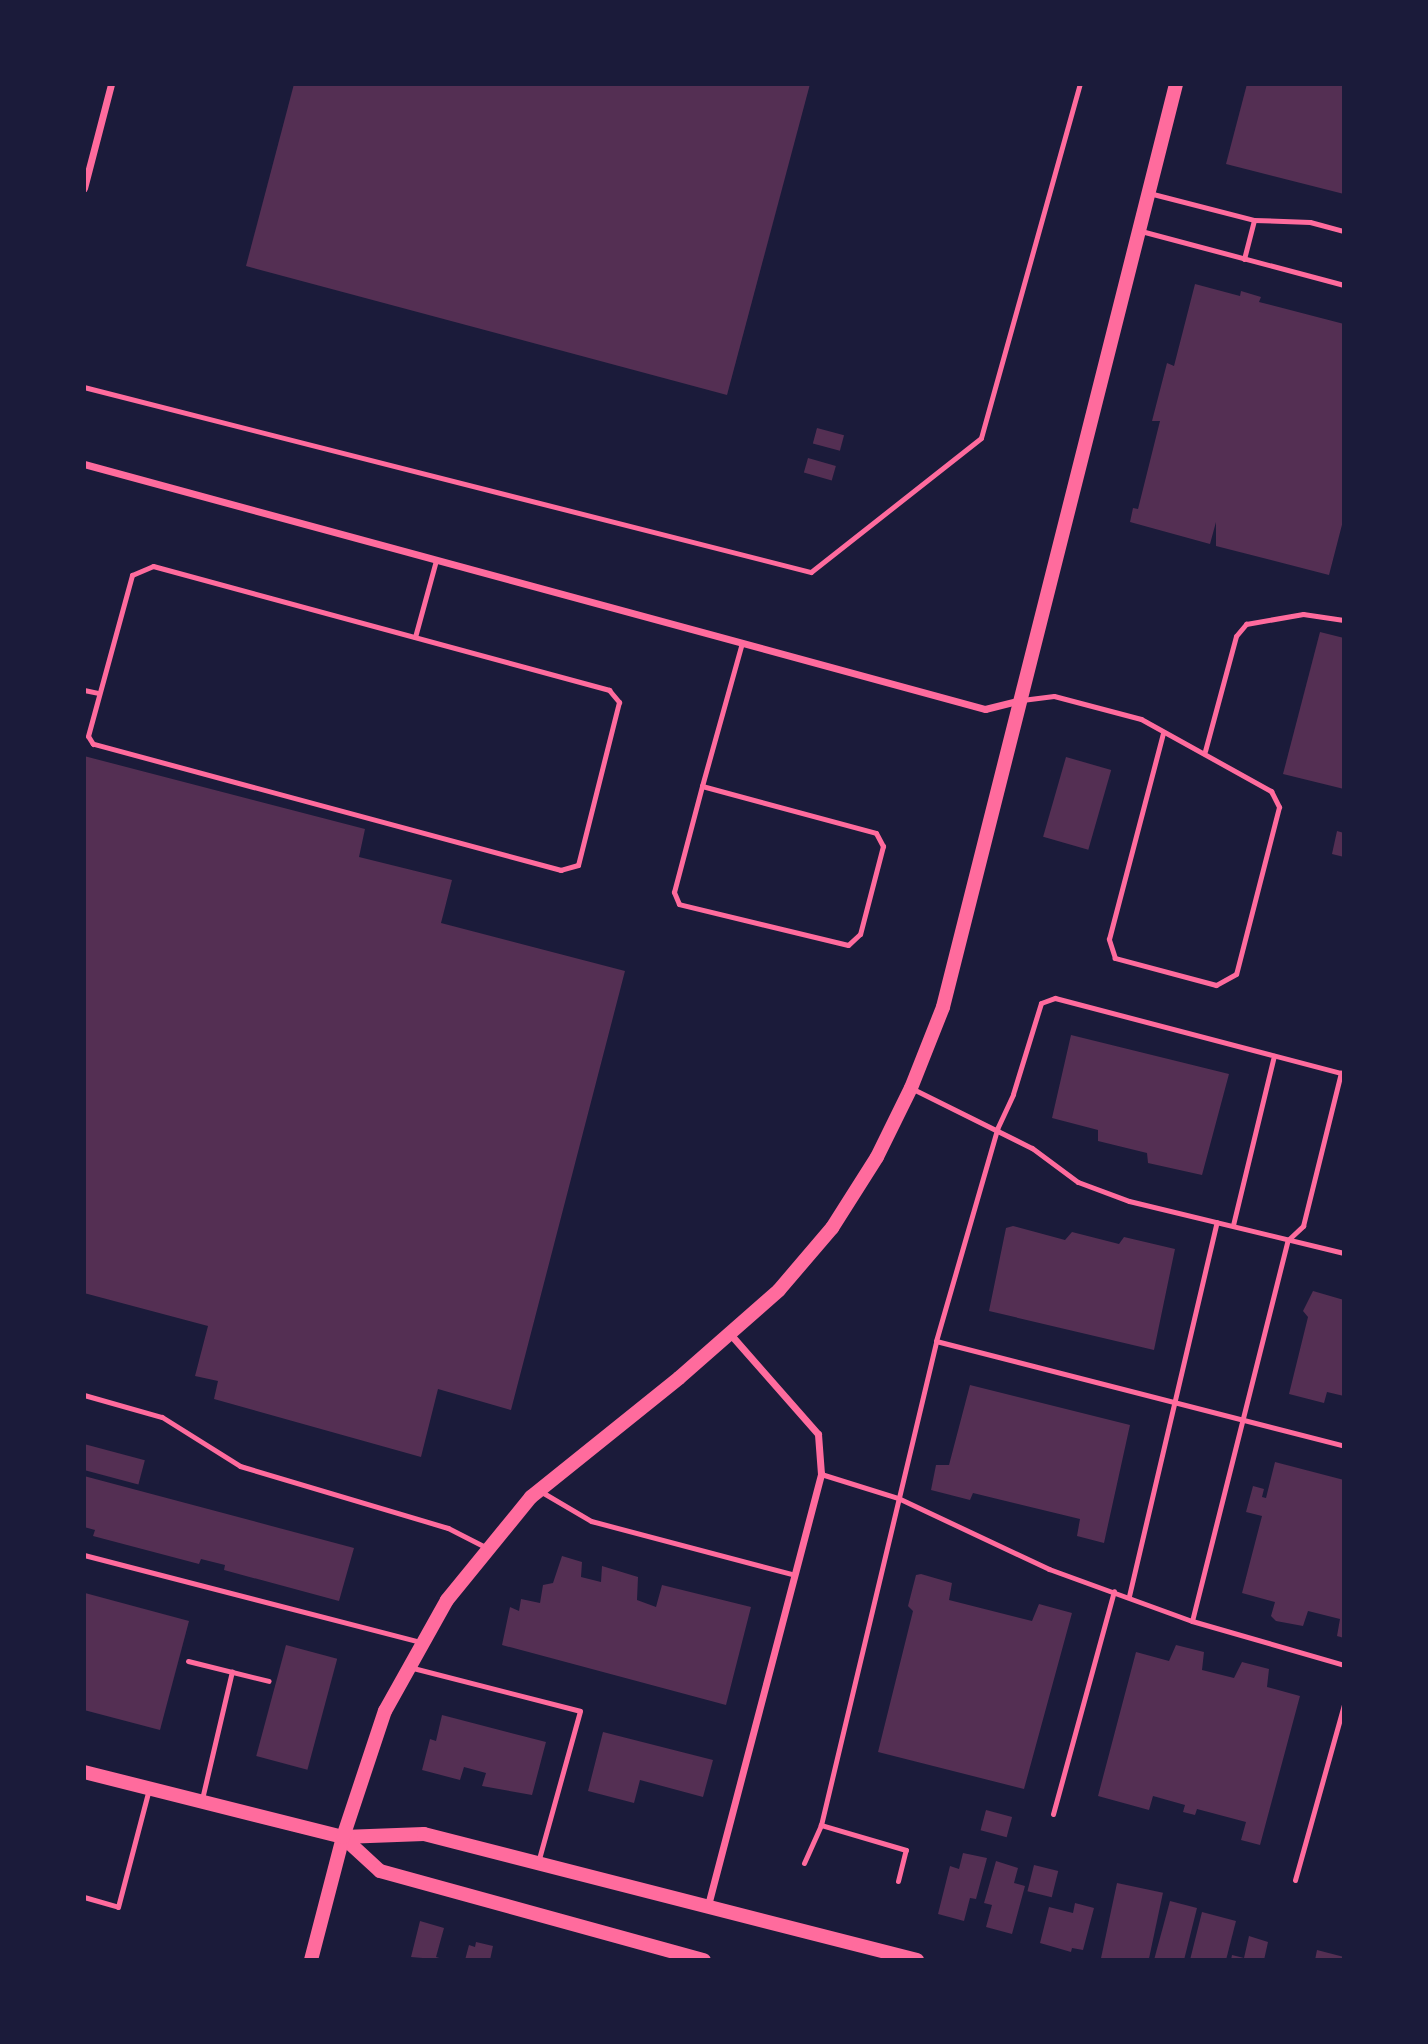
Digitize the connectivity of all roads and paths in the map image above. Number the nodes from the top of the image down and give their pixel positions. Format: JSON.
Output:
{"nodes":[{"id":1,"x":111,"y":84,"type":"edge"},
{"id":2,"x":1080,"y":84,"type":"edge"},
{"id":3,"x":1176,"y":84,"type":"edge"},
{"id":4,"x":84,"y":188,"type":"edge"},
{"id":5,"x":1149,"y":193,"type":"junction"},
{"id":6,"x":1254,"y":220,"type":"junction"},
{"id":7,"x":1140,"y":231,"type":"junction"},
{"id":8,"x":1344,"y":231,"type":"edge"},
{"id":9,"x":1244,"y":259,"type":"junction"},
{"id":10,"x":1344,"y":285,"type":"edge"},
{"id":11,"x":84,"y":387,"type":"edge"},
{"id":12,"x":84,"y":464,"type":"edge"},
{"id":13,"x":436,"y":560,"type":"junction"},
{"id":14,"x":1344,"y":620,"type":"edge"},
{"id":15,"x":415,"y":637,"type":"junction"},
{"id":16,"x":742,"y":643,"type":"junction"},
{"id":17,"x":84,"y":690,"type":"edge"},
{"id":18,"x":99,"y":693,"type":"junction"},
{"id":19,"x":1022,"y":700,"type":"junction"},
{"id":20,"x":1163,"y":733,"type":"junction"},
{"id":21,"x":1205,"y":751,"type":"junction"},
{"id":22,"x":702,"y":786,"type":"junction"},
{"id":23,"x":1274,"y":1056,"type":"junction"},
{"id":24,"x":1343,"y":1074,"type":"edge"},
{"id":25,"x":911,"y":1088,"type":"junction"},
{"id":26,"x":997,"y":1129,"type":"junction"},
{"id":27,"x":1217,"y":1222,"type":"junction"},
{"id":28,"x":1233,"y":1225,"type":"junction"},
{"id":29,"x":1288,"y":1240,"type":"junction"},
{"id":30,"x":1344,"y":1253,"type":"edge"},
{"id":31,"x":730,"y":1334,"type":"junction"},
{"id":32,"x":936,"y":1341,"type":"junction"},
{"id":33,"x":84,"y":1395,"type":"edge"},
{"id":34,"x":1174,"y":1404,"type":"junction"},
{"id":35,"x":1240,"y":1419,"type":"junction"},
{"id":36,"x":1344,"y":1446,"type":"edge"},
{"id":37,"x":821,"y":1474,"type":"junction"},
{"id":38,"x":538,"y":1490,"type":"junction"},
{"id":39,"x":898,"y":1498,"type":"junction"},
{"id":40,"x":488,"y":1549,"type":"junction"},
{"id":41,"x":84,"y":1555,"type":"edge"},
{"id":42,"x":794,"y":1575,"type":"junction"},
{"id":43,"x":1114,"y":1591,"type":"junction"},
{"id":44,"x":1129,"y":1596,"type":"junction"},
{"id":45,"x":1192,"y":1621,"type":"junction"},
{"id":46,"x":423,"y":1643,"type":"junction"},
{"id":47,"x":188,"y":1661,"type":"dead end"},
{"id":48,"x":1344,"y":1665,"type":"edge"},
{"id":49,"x":410,"y":1667,"type":"junction"},
{"id":50,"x":232,"y":1671,"type":"junction"},
{"id":51,"x":269,"y":1681,"type":"dead end"},
{"id":52,"x":1344,"y":1704,"type":"edge"},
{"id":53,"x":84,"y":1772,"type":"edge"},
{"id":54,"x":149,"y":1789,"type":"junction"},
{"id":55,"x":202,"y":1802,"type":"junction"},
{"id":56,"x":1052,"y":1814,"type":"dead end"},
{"id":57,"x":821,"y":1825,"type":"junction"},
{"id":58,"x":344,"y":1837,"type":"junction"},
{"id":59,"x":538,"y":1863,"type":"junction"},
{"id":60,"x":804,"y":1863,"type":"dead end"},
{"id":61,"x":1295,"y":1880,"type":"dead end"},
{"id":62,"x":898,"y":1881,"type":"dead end"},
{"id":63,"x":84,"y":1898,"type":"edge"},
{"id":64,"x":708,"y":1905,"type":"junction"},
{"id":65,"x":311,"y":1960,"type":"edge"},
{"id":66,"x":704,"y":1960,"type":"edge"},
{"id":67,"x":917,"y":1960,"type":"edge"}],
"edges":[{"from":1,"to":4,"type":"street"},
{"from":2,"to":11,"type":"path"},
{"from":3,"to":5,"type":"main road"},
{"from":5,"to":6,"type":"lane"},
{"from":5,"to":7,"type":"main road"},
{"from":6,"to":8,"type":"lane"},
{"from":6,"to":9,"type":"lane"},
{"from":7,"to":9,"type":"lane"},
{"from":7,"to":19,"type":"main road"},
{"from":9,"to":10,"type":"lane"},
{"from":12,"to":13,"type":"street"},
{"from":13,"to":15,"type":"lane"},
{"from":13,"to":16,"type":"street"},
{"from":14,"to":21,"type":"lane"},
{"from":15,"to":18,"type":"lane"},
{"from":15,"to":18,"type":"lane"},
{"from":16,"to":19,"type":"street"},
{"from":16,"to":22,"type":"lane"},
{"from":17,"to":18,"type":"lane"},
{"from":19,"to":20,"type":"lane"},
{"from":19,"to":25,"type":"main road"},
{"from":20,"to":21,"type":"lane"},
{"from":20,"to":21,"type":"lane"},
{"from":22,"to":22,"type":"lane"},
{"from":23,"to":24,"type":"lane"},
{"from":23,"to":26,"type":"lane"},
{"from":23,"to":28,"type":"lane"},
{"from":24,"to":29,"type":"lane"},
{"from":25,"to":26,"type":"lane"},
{"from":25,"to":31,"type":"main road"},
{"from":26,"to":27,"type":"lane"},
{"from":26,"to":32,"type":"lane"},
{"from":27,"to":28,"type":"lane"},
{"from":27,"to":34,"type":"lane"},
{"from":28,"to":29,"type":"lane"},
{"from":29,"to":30,"type":"lane"},
{"from":29,"to":35,"type":"lane"},
{"from":31,"to":37,"type":"street"},
{"from":31,"to":38,"type":"main road"},
{"from":32,"to":34,"type":"lane"},
{"from":32,"to":39,"type":"lane"},
{"from":33,"to":40,"type":"lane"},
{"from":34,"to":35,"type":"lane"},
{"from":34,"to":44,"type":"lane"},
{"from":35,"to":36,"type":"lane"},
{"from":35,"to":45,"type":"lane"},
{"from":37,"to":39,"type":"lane"},
{"from":37,"to":42,"type":"street"},
{"from":38,"to":40,"type":"main road"},
{"from":38,"to":42,"type":"lane"},
{"from":39,"to":43,"type":"lane"},
{"from":39,"to":57,"type":"lane"},
{"from":40,"to":46,"type":"main road"},
{"from":41,"to":46,"type":"lane"},
{"from":42,"to":64,"type":"street"},
{"from":43,"to":44,"type":"lane"},
{"from":43,"to":56,"type":"lane"},
{"from":44,"to":45,"type":"lane"},
{"from":45,"to":48,"type":"lane"},
{"from":46,"to":49,"type":"main road"},
{"from":47,"to":50,"type":"lane"},
{"from":49,"to":58,"type":"main road"},
{"from":49,"to":59,"type":"lane"},
{"from":50,"to":51,"type":"lane"},
{"from":50,"to":55,"type":"lane"},
{"from":52,"to":61,"type":"lane"},
{"from":53,"to":54,"type":"main road"},
{"from":54,"to":55,"type":"main road"},
{"from":54,"to":63,"type":"lane"},
{"from":55,"to":58,"type":"main road"},
{"from":57,"to":60,"type":"lane"},
{"from":57,"to":62,"type":"lane"},
{"from":58,"to":59,"type":"main road"},
{"from":58,"to":65,"type":"main road"},
{"from":58,"to":66,"type":"main road"},
{"from":59,"to":64,"type":"main road"},
{"from":64,"to":67,"type":"main road"}]}
